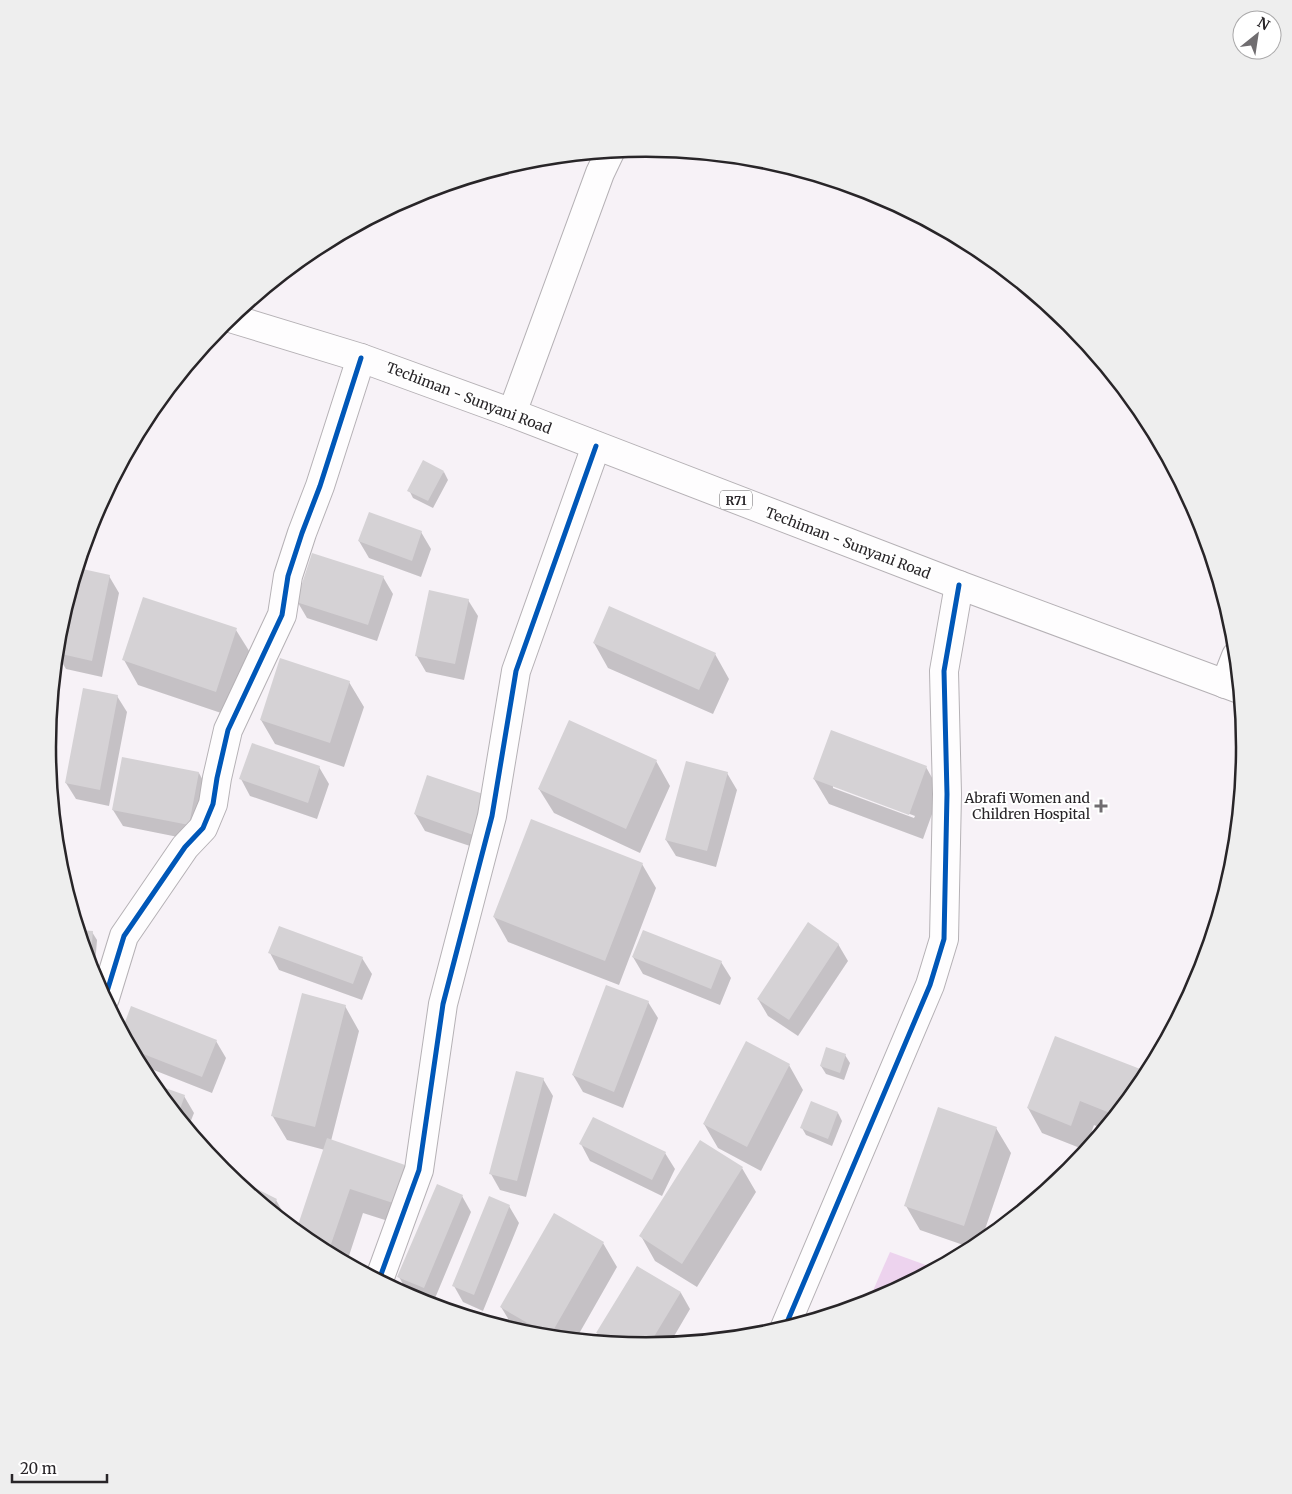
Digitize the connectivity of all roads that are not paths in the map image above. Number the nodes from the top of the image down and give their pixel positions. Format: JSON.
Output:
{"nodes":[{"id":1,"x":607,"y":159,"type":"edge"},
{"id":2,"x":239,"y":321,"type":"edge"},
{"id":3,"x":362,"y":358,"type":"junction"},
{"id":4,"x":512,"y":413,"type":"junction"},
{"id":5,"x":596,"y":446,"type":"junction"},
{"id":6,"x":959,"y":585,"type":"junction"},
{"id":7,"x":1232,"y":686,"type":"edge"},
{"id":8,"x":108,"y":988,"type":"edge"},
{"id":9,"x":381,"y":1274,"type":"edge"},
{"id":10,"x":788,"y":1319,"type":"edge"}],
"edges":[{"from":1,"to":4,"type":"street"},
{"from":2,"to":3,"type":"street","name":"Techiman - Sunyani Road","number":"R71"},
{"from":3,"to":4,"type":"street","name":"Techiman - Sunyani Road","number":"R71"},
{"from":3,"to":8,"type":"street"},
{"from":4,"to":5,"type":"street","name":"Techiman - Sunyani Road","number":"R71"},
{"from":5,"to":6,"type":"street","name":"Techiman - Sunyani Road","number":"R71"},
{"from":5,"to":9,"type":"street"},
{"from":6,"to":7,"type":"street","name":"Techiman - Sunyani Road","number":"R71"},
{"from":6,"to":10,"type":"street"}]}
